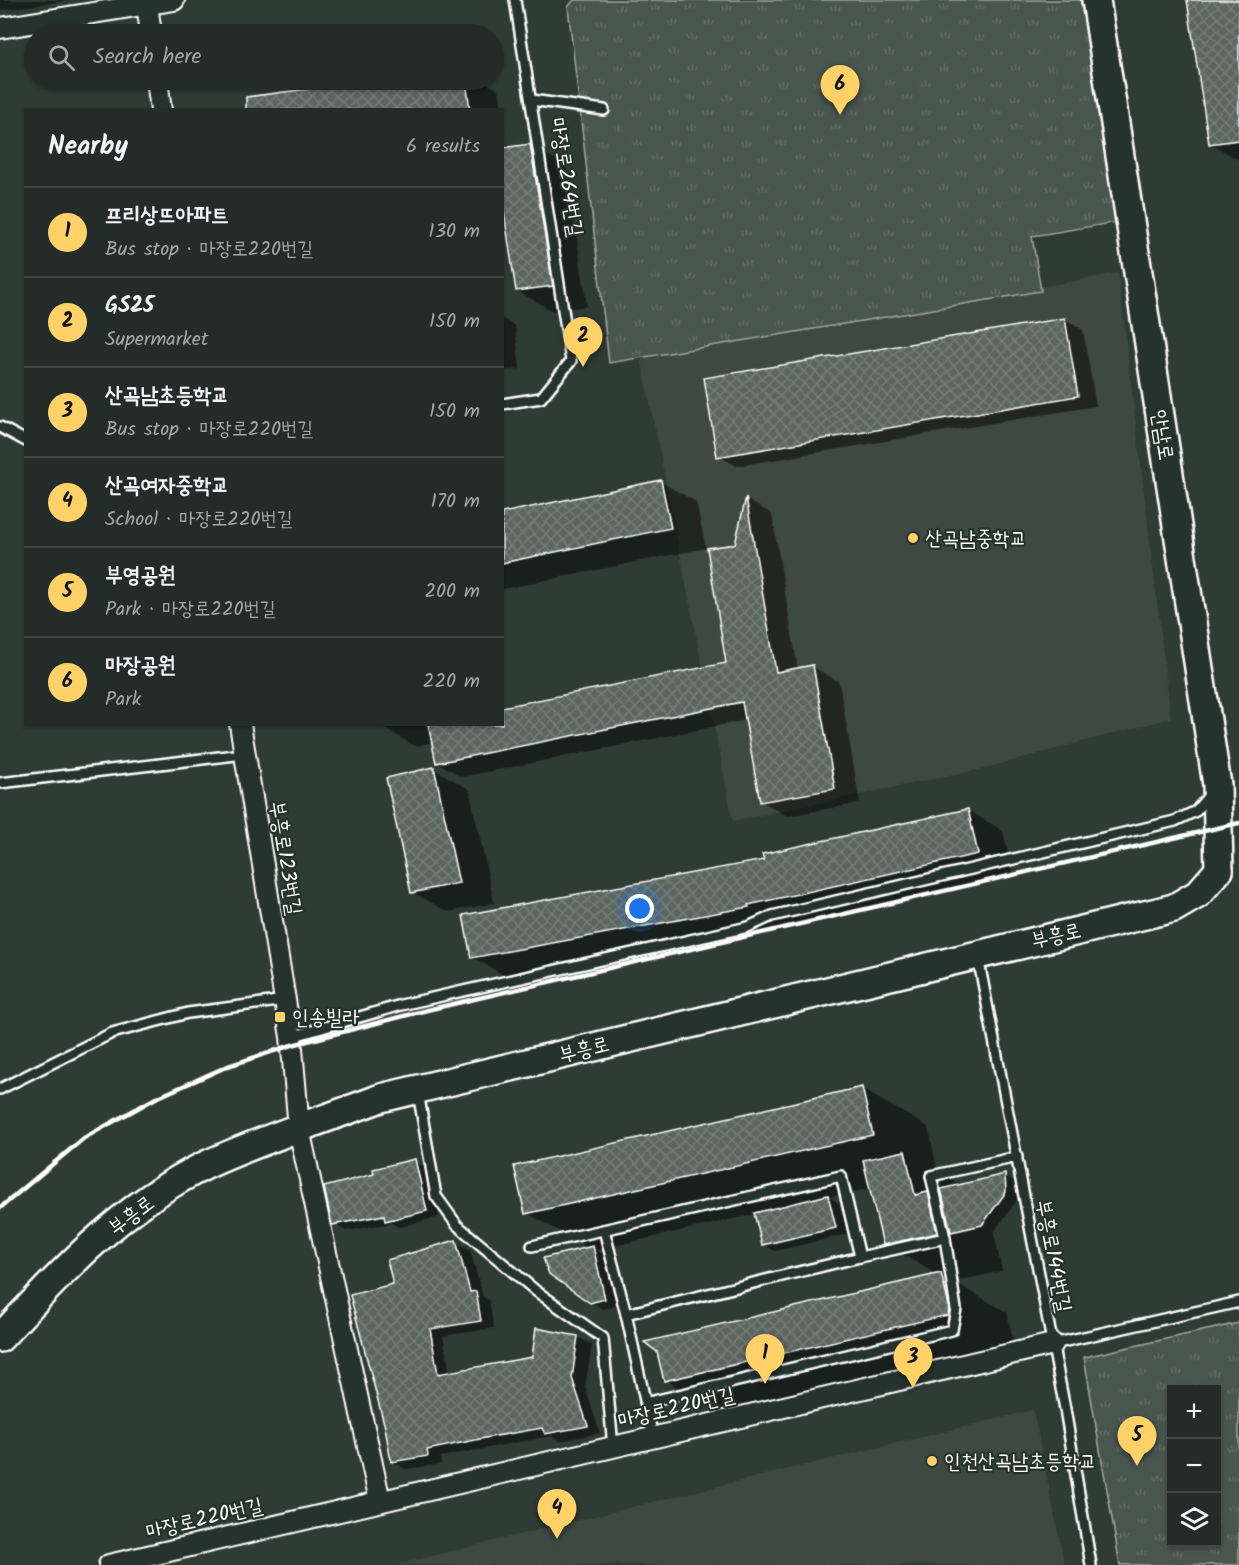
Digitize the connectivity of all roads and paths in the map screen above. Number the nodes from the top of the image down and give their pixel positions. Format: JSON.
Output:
{"nodes":[{"id":1,"x":174,"y":0,"type":"edge"},
{"id":2,"x":515,"y":0,"type":"edge"},
{"id":3,"x":1096,"y":0,"type":"edge"},
{"id":4,"x":147,"y":4,"type":"junction"},
{"id":5,"x":24,"y":24,"type":"edge"},
{"id":6,"x":24,"y":24,"type":"edge"},
{"id":7,"x":150,"y":24,"type":"edge"},
{"id":8,"x":0,"y":28,"type":"edge"},
{"id":9,"x":158,"y":90,"type":"edge"},
{"id":10,"x":531,"y":100,"type":"junction"},
{"id":11,"x":161,"y":108,"type":"edge"},
{"id":12,"x":604,"y":110,"type":"dead end"},
{"id":13,"x":504,"y":404,"type":"edge"},
{"id":14,"x":0,"y":422,"type":"edge"},
{"id":15,"x":0,"y":427,"type":"edge"},
{"id":16,"x":11,"y":432,"type":"junction"},
{"id":17,"x":24,"y":440,"type":"edge"},
{"id":18,"x":240,"y":726,"type":"edge"},
{"id":19,"x":244,"y":754,"type":"junction"},
{"id":20,"x":0,"y":783,"type":"edge"},
{"id":21,"x":1217,"y":785,"type":"junction"},
{"id":22,"x":1229,"y":868,"type":"edge"},
{"id":23,"x":977,"y":954,"type":"junction"},
{"id":24,"x":285,"y":1000,"type":"junction"},
{"id":25,"x":291,"y":1037,"type":"junction"},
{"id":26,"x":0,"y":1089,"type":"edge"},
{"id":27,"x":418,"y":1089,"type":"junction"},
{"id":28,"x":299,"y":1129,"type":"junction"},
{"id":29,"x":1017,"y":1157,"type":"junction"},
{"id":30,"x":604,"y":1230,"type":"junction"},
{"id":31,"x":945,"y":1238,"type":"junction"},
{"id":32,"x":532,"y":1246,"type":"dead end"},
{"id":33,"x":860,"y":1257,"type":"junction"},
{"id":34,"x":1239,"y":1302,"type":"edge"},
{"id":35,"x":626,"y":1314,"type":"junction"},
{"id":36,"x":0,"y":1338,"type":"edge"},
{"id":37,"x":1053,"y":1344,"type":"junction"},
{"id":38,"x":645,"y":1403,"type":"junction"},
{"id":39,"x":653,"y":1437,"type":"junction"},
{"id":40,"x":613,"y":1447,"type":"junction"},
{"id":41,"x":380,"y":1501,"type":"junction"},
{"id":42,"x":109,"y":1565,"type":"edge"},
{"id":43,"x":1091,"y":1565,"type":"edge"}],
"edges":[{"from":1,"to":4,"type":"street"},
{"from":2,"to":10,"type":"lane","name":"마장로264번길"},
{"from":3,"to":21,"type":"main road","name":"안남로"},
{"from":4,"to":6,"type":"street"},
{"from":4,"to":7,"type":"street"},
{"from":5,"to":8,"type":"street"},
{"from":9,"to":11,"type":"street"},
{"from":10,"to":12,"type":"lane"},
{"from":10,"to":13,"type":"lane","name":"마장로264번길"},
{"from":14,"to":16,"type":"lane"},
{"from":15,"to":16,"type":"lane"},
{"from":16,"to":17,"type":"lane"},
{"from":18,"to":19,"type":"street","name":"부흥로123번길"},
{"from":19,"to":20,"type":"lane"},
{"from":19,"to":24,"type":"street","name":"부흥로123번길"},
{"from":21,"to":22,"type":"main road","name":"안남로"},
{"from":21,"to":25,"type":"lane"},
{"from":22,"to":23,"type":"main road","name":"부흥로"},
{"from":23,"to":27,"type":"main road","name":"부흥로"},
{"from":23,"to":29,"type":"lane","name":"부흥로144번길"},
{"from":24,"to":25,"type":"street","name":"부흥로123번길"},
{"from":24,"to":26,"type":"lane"},
{"from":25,"to":28,"type":"street","name":"부흥로123번길"},
{"from":27,"to":28,"type":"main road","name":"부흥로"},
{"from":27,"to":40,"type":"lane"},
{"from":28,"to":36,"type":"main road","name":"부흥로"},
{"from":28,"to":41,"type":"street"},
{"from":29,"to":31,"type":"lane"},
{"from":29,"to":37,"type":"lane","name":"부흥로144번길"},
{"from":30,"to":32,"type":"lane"},
{"from":30,"to":33,"type":"lane"},
{"from":30,"to":35,"type":"lane"},
{"from":31,"to":33,"type":"lane"},
{"from":31,"to":38,"type":"lane"},
{"from":33,"to":35,"type":"lane"},
{"from":34,"to":37,"type":"lane"},
{"from":35,"to":38,"type":"lane"},
{"from":37,"to":39,"type":"street","name":"마장로220번길"},
{"from":37,"to":43,"type":"lane","name":"부흥로144번길"},
{"from":38,"to":39,"type":"lane"},
{"from":39,"to":40,"type":"street","name":"마장로220번길"},
{"from":40,"to":41,"type":"street","name":"마장로220번길"},
{"from":41,"to":42,"type":"street","name":"마장로220번길"}]}
